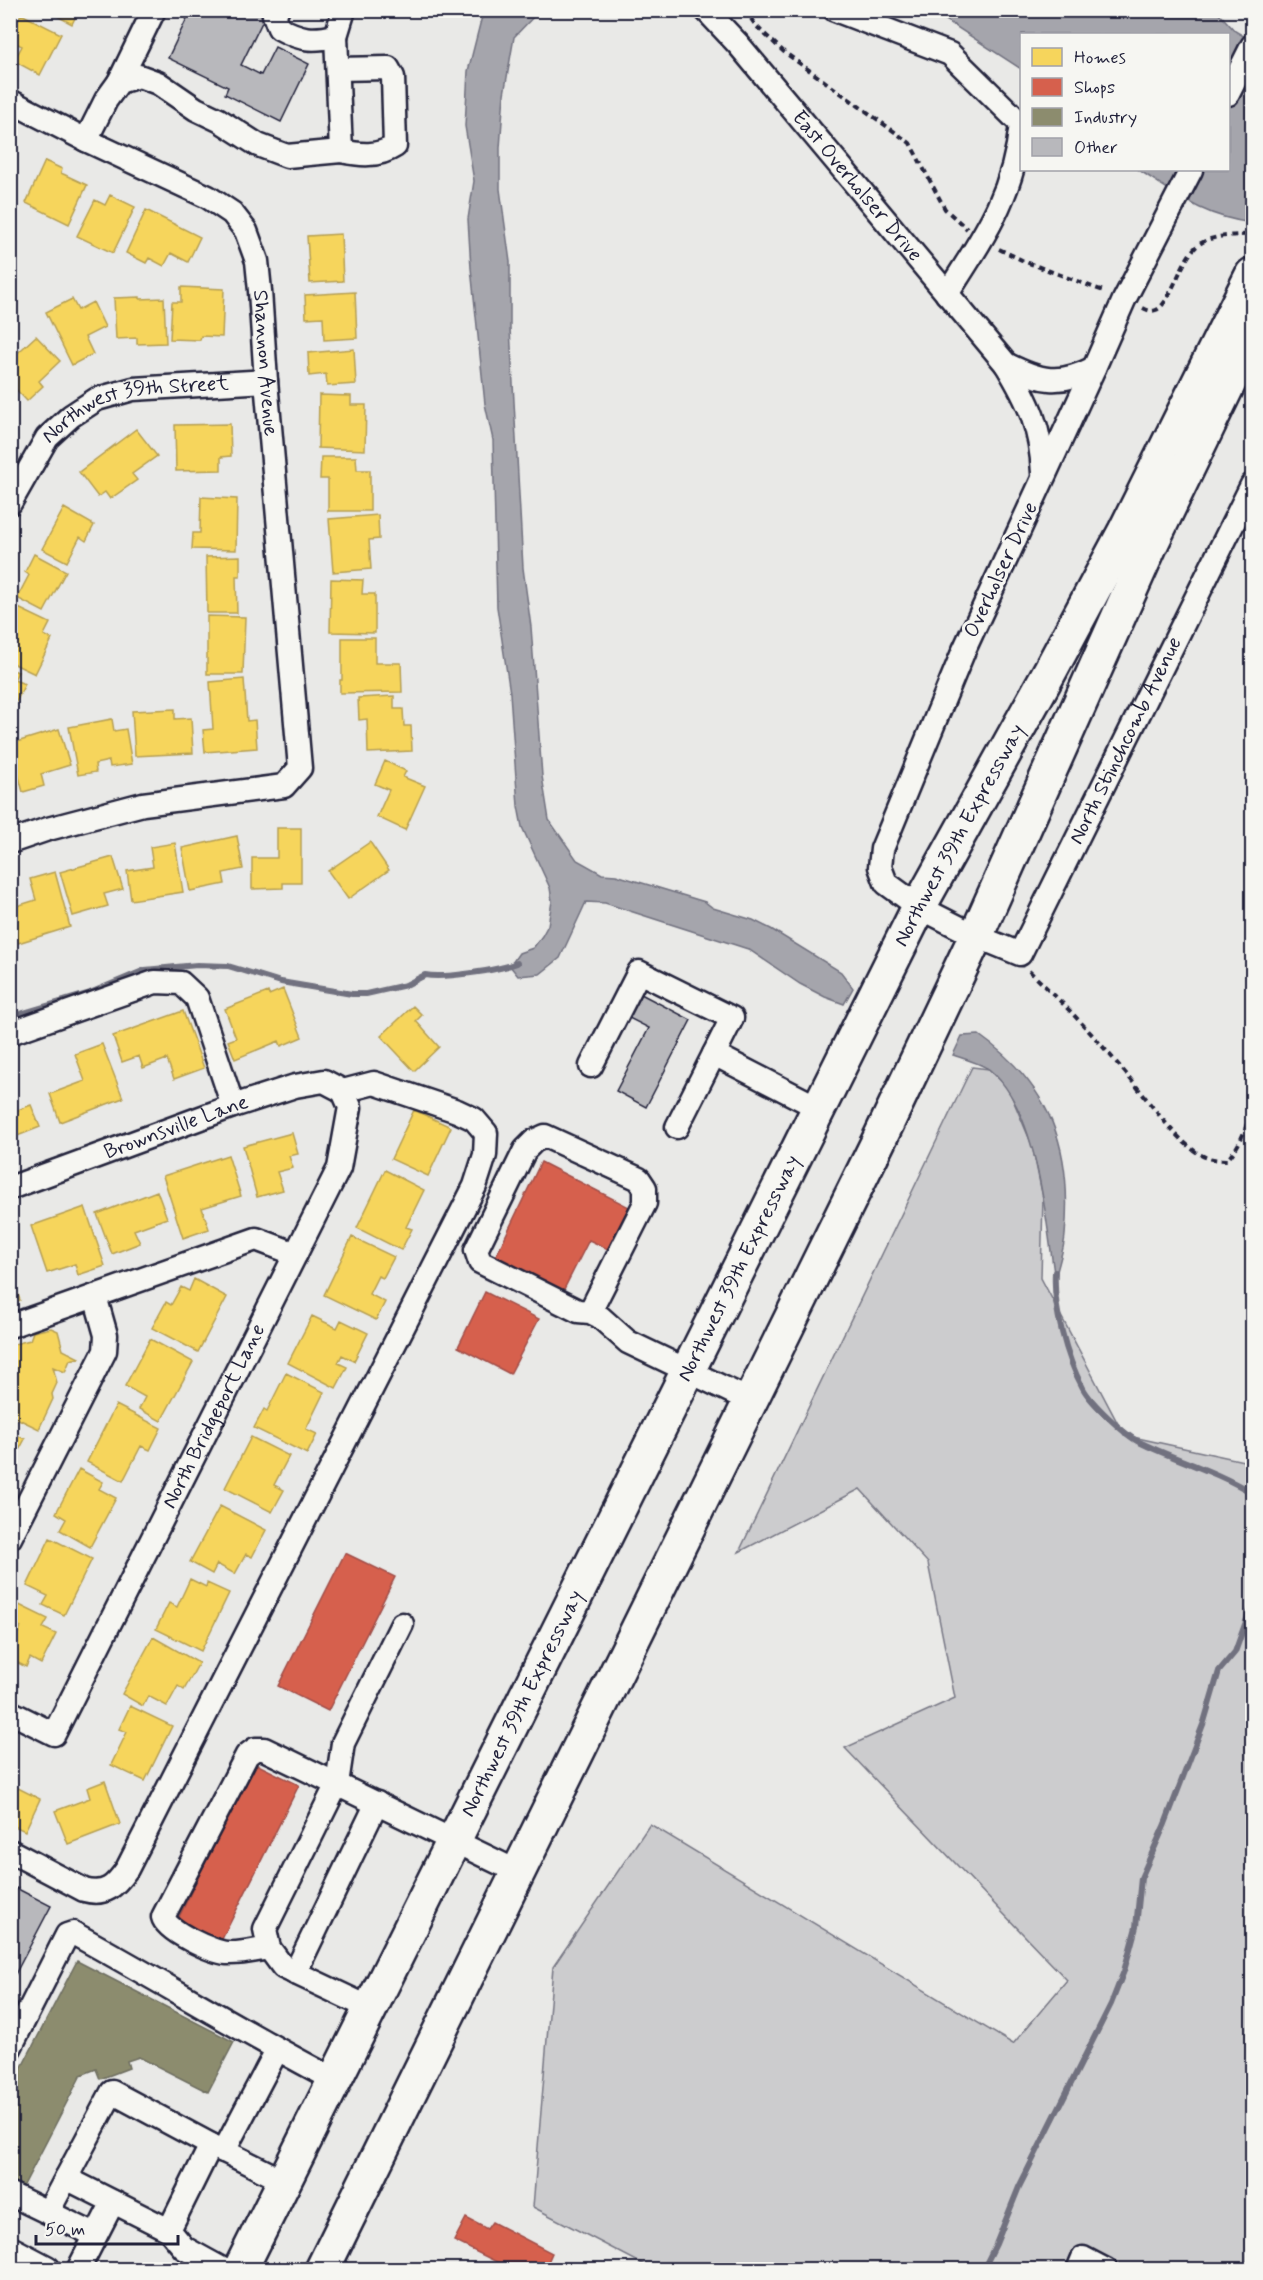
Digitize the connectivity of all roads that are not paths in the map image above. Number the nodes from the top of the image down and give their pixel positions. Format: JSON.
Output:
{"nodes":[{"id":1,"x":154,"y":10,"type":"edge"},
{"id":2,"x":276,"y":10,"type":"edge"},
{"id":3,"x":344,"y":10,"type":"edge"},
{"id":4,"x":706,"y":10,"type":"edge"},
{"id":5,"x":835,"y":10,"type":"edge"},
{"id":6,"x":336,"y":36,"type":"junction"},
{"id":7,"x":1252,"y":46,"type":"edge"},
{"id":8,"x":338,"y":69,"type":"junction"},
{"id":9,"x":119,"y":82,"type":"junction"},
{"id":10,"x":1230,"y":90,"type":"edge"},
{"id":11,"x":10,"y":101,"type":"edge"},
{"id":12,"x":1020,"y":123,"type":"edge"},
{"id":13,"x":1020,"y":134,"type":"edge"},
{"id":14,"x":86,"y":140,"type":"junction"},
{"id":15,"x":341,"y":151,"type":"junction"},
{"id":16,"x":1190,"y":171,"type":"edge"},
{"id":17,"x":1252,"y":277,"type":"edge"},
{"id":18,"x":947,"y":294,"type":"junction"},
{"id":19,"x":1252,"y":335,"type":"edge"},
{"id":20,"x":1006,"y":364,"type":"junction"},
{"id":21,"x":1094,"y":368,"type":"junction"},
{"id":22,"x":266,"y":381,"type":"junction"},
{"id":23,"x":1043,"y":476,"type":"junction"},
{"id":24,"x":1252,"y":485,"type":"edge"},
{"id":25,"x":10,"y":503,"type":"edge"},
{"id":26,"x":10,"y":842,"type":"edge"},
{"id":27,"x":919,"y":907,"type":"junction"},
{"id":28,"x":976,"y":936,"type":"junction"},
{"id":29,"x":10,"y":1033,"type":"edge"},
{"id":30,"x":714,"y":1054,"type":"junction"},
{"id":31,"x":591,"y":1066,"type":"dead end"},
{"id":32,"x":343,"y":1091,"type":"junction"},
{"id":33,"x":233,"y":1106,"type":"junction"},
{"id":34,"x":819,"y":1108,"type":"junction"},
{"id":35,"x":678,"y":1126,"type":"dead end"},
{"id":36,"x":10,"y":1188,"type":"edge"},
{"id":37,"x":296,"y":1254,"type":"junction"},
{"id":38,"x":95,"y":1296,"type":"junction"},
{"id":39,"x":590,"y":1312,"type":"junction"},
{"id":40,"x":10,"y":1326,"type":"edge"},
{"id":41,"x":688,"y":1371,"type":"junction"},
{"id":42,"x":751,"y":1401,"type":"junction"},
{"id":43,"x":10,"y":1538,"type":"edge"},
{"id":44,"x":402,"y":1624,"type":"dead end"},
{"id":45,"x":10,"y":1712,"type":"edge"},
{"id":46,"x":337,"y":1784,"type":"junction"},
{"id":47,"x":377,"y":1803,"type":"junction"},
{"id":48,"x":453,"y":1840,"type":"junction"},
{"id":49,"x":10,"y":1851,"type":"edge"},
{"id":50,"x":518,"y":1872,"type":"junction"},
{"id":51,"x":269,"y":1948,"type":"junction"},
{"id":52,"x":296,"y":1973,"type":"junction"},
{"id":53,"x":370,"y":2008,"type":"junction"},
{"id":54,"x":10,"y":2048,"type":"edge"},
{"id":55,"x":277,"y":2050,"type":"junction"},
{"id":56,"x":334,"y":2080,"type":"junction"},
{"id":57,"x":218,"y":2148,"type":"junction"},
{"id":58,"x":66,"y":2178,"type":"junction"},
{"id":59,"x":284,"y":2181,"type":"junction"},
{"id":60,"x":10,"y":2194,"type":"edge"},
{"id":61,"x":113,"y":2202,"type":"junction"},
{"id":62,"x":48,"y":2212,"type":"junction"},
{"id":63,"x":169,"y":2230,"type":"junction"},
{"id":64,"x":95,"y":2235,"type":"junction"},
{"id":65,"x":10,"y":2252,"type":"edge"},
{"id":66,"x":328,"y":2268,"type":"edge"},
{"id":67,"x":46,"y":2270,"type":"edge"},
{"id":68,"x":78,"y":2270,"type":"edge"},
{"id":69,"x":224,"y":2270,"type":"edge"},
{"id":70,"x":240,"y":2270,"type":"edge"},
{"id":71,"x":1078,"y":2270,"type":"edge"},
{"id":72,"x":1106,"y":2270,"type":"edge"}],
"edges":[{"from":1,"to":9,"type":"street"},
{"from":2,"to":6,"type":"street"},
{"from":3,"to":6,"type":"street"},
{"from":4,"to":18,"type":"street","name":"East Overholser Drive"},
{"from":5,"to":12,"type":"street"},
{"from":6,"to":8,"type":"street"},
{"from":7,"to":10,"type":"street"},
{"from":8,"to":15,"type":"street"},
{"from":8,"to":15,"type":"street"},
{"from":9,"to":14,"type":"street"},
{"from":9,"to":15,"type":"street"},
{"from":11,"to":14,"type":"street","name":"Shannon Avenue"},
{"from":13,"to":18,"type":"street"},
{"from":14,"to":22,"type":"street","name":"Shannon Avenue"},
{"from":16,"to":21,"type":"street","name":"Overholser Drive"},
{"from":17,"to":27,"type":"highway","name":"Northwest 39th Expressway"},
{"from":18,"to":20,"type":"street","name":"East Overholser Drive"},
{"from":19,"to":28,"type":"highway","name":"Northwest 39th Expressway"},
{"from":20,"to":21,"type":"street","name":"East Overholser Drive"},
{"from":20,"to":23,"type":"street","name":"East Overholser Drive"},
{"from":21,"to":23,"type":"street","name":"Overholser Drive"},
{"from":22,"to":25,"type":"street","name":"Northwest 39th Street"},
{"from":22,"to":26,"type":"street","name":"Shannon Avenue"},
{"from":23,"to":27,"type":"street","name":"Overholser Drive"},
{"from":24,"to":28,"type":"street","name":"North Stinchcomb Avenue"},
{"from":27,"to":28,"type":"street","name":"Overholser Drive"},
{"from":27,"to":34,"type":"highway","name":"Northwest 39th Expressway"},
{"from":28,"to":42,"type":"highway","name":"Northwest 39th Expressway"},
{"from":29,"to":33,"type":"street"},
{"from":30,"to":31,"type":"street"},
{"from":30,"to":34,"type":"street"},
{"from":30,"to":35,"type":"street"},
{"from":32,"to":33,"type":"street","name":"Brownsville Lane"},
{"from":32,"to":37,"type":"street","name":"North Bridgeport Lane"},
{"from":32,"to":49,"type":"street"},
{"from":33,"to":36,"type":"street","name":"Brownsville Lane"},
{"from":34,"to":41,"type":"highway","name":"Northwest 39th Expressway"},
{"from":37,"to":38,"type":"street"},
{"from":37,"to":45,"type":"street","name":"North Bridgeport Lane"},
{"from":38,"to":40,"type":"street"},
{"from":38,"to":43,"type":"street"},
{"from":39,"to":39,"type":"street"},
{"from":39,"to":41,"type":"street"},
{"from":41,"to":42,"type":"street"},
{"from":41,"to":48,"type":"highway","name":"Northwest 39th Expressway"},
{"from":42,"to":50,"type":"highway","name":"Northwest 39th Expressway"},
{"from":44,"to":46,"type":"street"},
{"from":46,"to":47,"type":"street"},
{"from":46,"to":51,"type":"street"},
{"from":46,"to":51,"type":"street"},
{"from":47,"to":48,"type":"street"},
{"from":47,"to":52,"type":"street"},
{"from":48,"to":50,"type":"street"},
{"from":48,"to":53,"type":"highway","name":"Northwest 39th Expressway"},
{"from":50,"to":66,"type":"highway","name":"Northwest 39th Expressway"},
{"from":51,"to":52,"type":"street"},
{"from":52,"to":53,"type":"street"},
{"from":53,"to":56,"type":"highway","name":"Northwest 39th Expressway"},
{"from":54,"to":55,"type":"street"},
{"from":55,"to":56,"type":"street"},
{"from":55,"to":57,"type":"street"},
{"from":56,"to":59,"type":"highway","name":"Northwest 39th Expressway"},
{"from":57,"to":58,"type":"street"},
{"from":57,"to":59,"type":"street"},
{"from":57,"to":63,"type":"street"},
{"from":58,"to":61,"type":"street"},
{"from":58,"to":62,"type":"street"},
{"from":59,"to":70,"type":"highway","name":"Northwest 39th Expressway"},
{"from":60,"to":62,"type":"street"},
{"from":61,"to":63,"type":"street"},
{"from":61,"to":64,"type":"street"},
{"from":62,"to":64,"type":"street"},
{"from":63,"to":69,"type":"street"},
{"from":64,"to":68,"type":"street"},
{"from":65,"to":67,"type":"main road"},
{"from":71,"to":72,"type":"street"}]}
